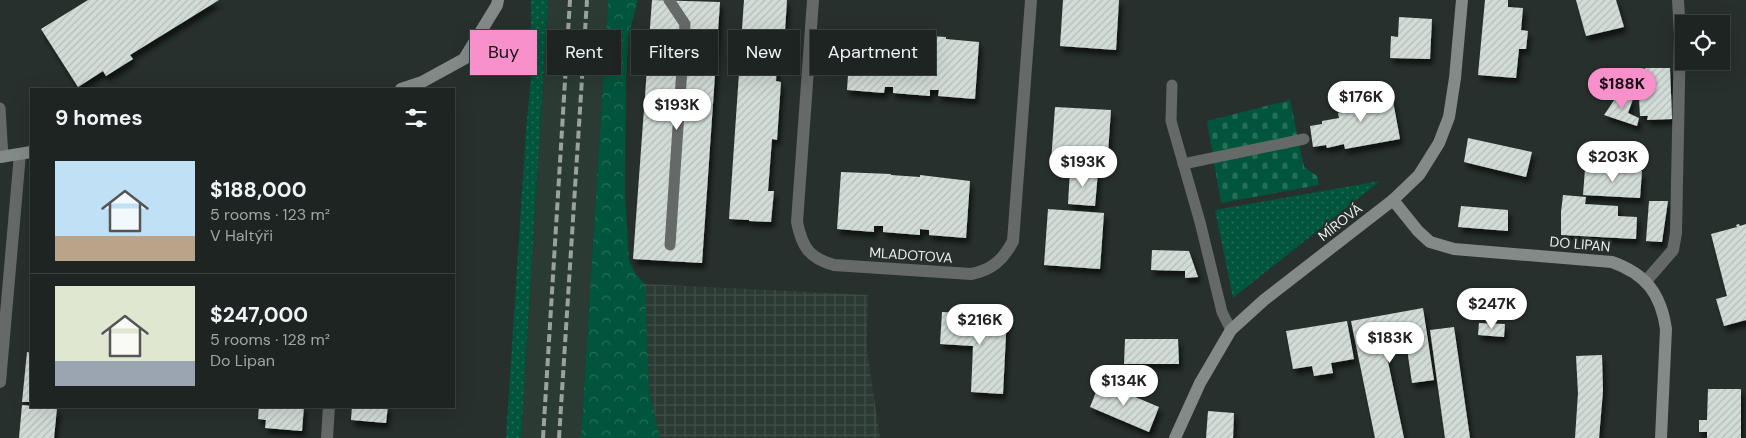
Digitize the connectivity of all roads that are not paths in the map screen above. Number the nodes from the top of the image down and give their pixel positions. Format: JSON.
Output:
{"nodes":[{"id":1,"x":498,"y":0,"type":"edge"},
{"id":2,"x":669,"y":0,"type":"edge"},
{"id":3,"x":813,"y":0,"type":"edge"},
{"id":4,"x":1031,"y":0,"type":"edge"},
{"id":5,"x":1462,"y":0,"type":"edge"},
{"id":6,"x":1678,"y":0,"type":"edge"},
{"id":7,"x":1172,"y":85,"type":"dead end"},
{"id":8,"x":404,"y":88,"type":"edge"},
{"id":9,"x":0,"y":108,"type":"edge"},
{"id":10,"x":1304,"y":139,"type":"dead end"},
{"id":11,"x":26,"y":153,"type":"edge"},
{"id":12,"x":1,"y":157,"type":"edge"},
{"id":13,"x":1183,"y":164,"type":"junction"},
{"id":14,"x":1393,"y":200,"type":"junction"},
{"id":15,"x":670,"y":245,"type":"dead end"},
{"id":16,"x":1646,"y":281,"type":"junction"},
{"id":17,"x":1231,"y":330,"type":"junction"},
{"id":18,"x":0,"y":382,"type":"edge"},
{"id":19,"x":329,"y":408,"type":"edge"},
{"id":20,"x":327,"y":438,"type":"edge"},
{"id":21,"x":1175,"y":438,"type":"edge"},
{"id":22,"x":1661,"y":438,"type":"edge"}],
"edges":[{"from":1,"to":8,"type":"street"},
{"from":2,"to":15,"type":"lane"},
{"from":3,"to":4,"type":"street","name":"MLADOTOVA"},
{"from":5,"to":14,"type":"street","name":"MÍROVÁ"},
{"from":6,"to":16,"type":"street"},
{"from":7,"to":13,"type":"lane"},
{"from":9,"to":12,"type":"lane"},
{"from":10,"to":13,"type":"lane"},
{"from":11,"to":12,"type":"street"},
{"from":11,"to":18,"type":"street"},
{"from":13,"to":17,"type":"lane"},
{"from":14,"to":16,"type":"street","name":"DO LIPAN"},
{"from":14,"to":17,"type":"street","name":"MÍROVÁ"},
{"from":16,"to":22,"type":"street","name":"DO LIPAN"},
{"from":17,"to":21,"type":"street","name":"MÍROVÁ"},
{"from":19,"to":20,"type":"street"}]}
